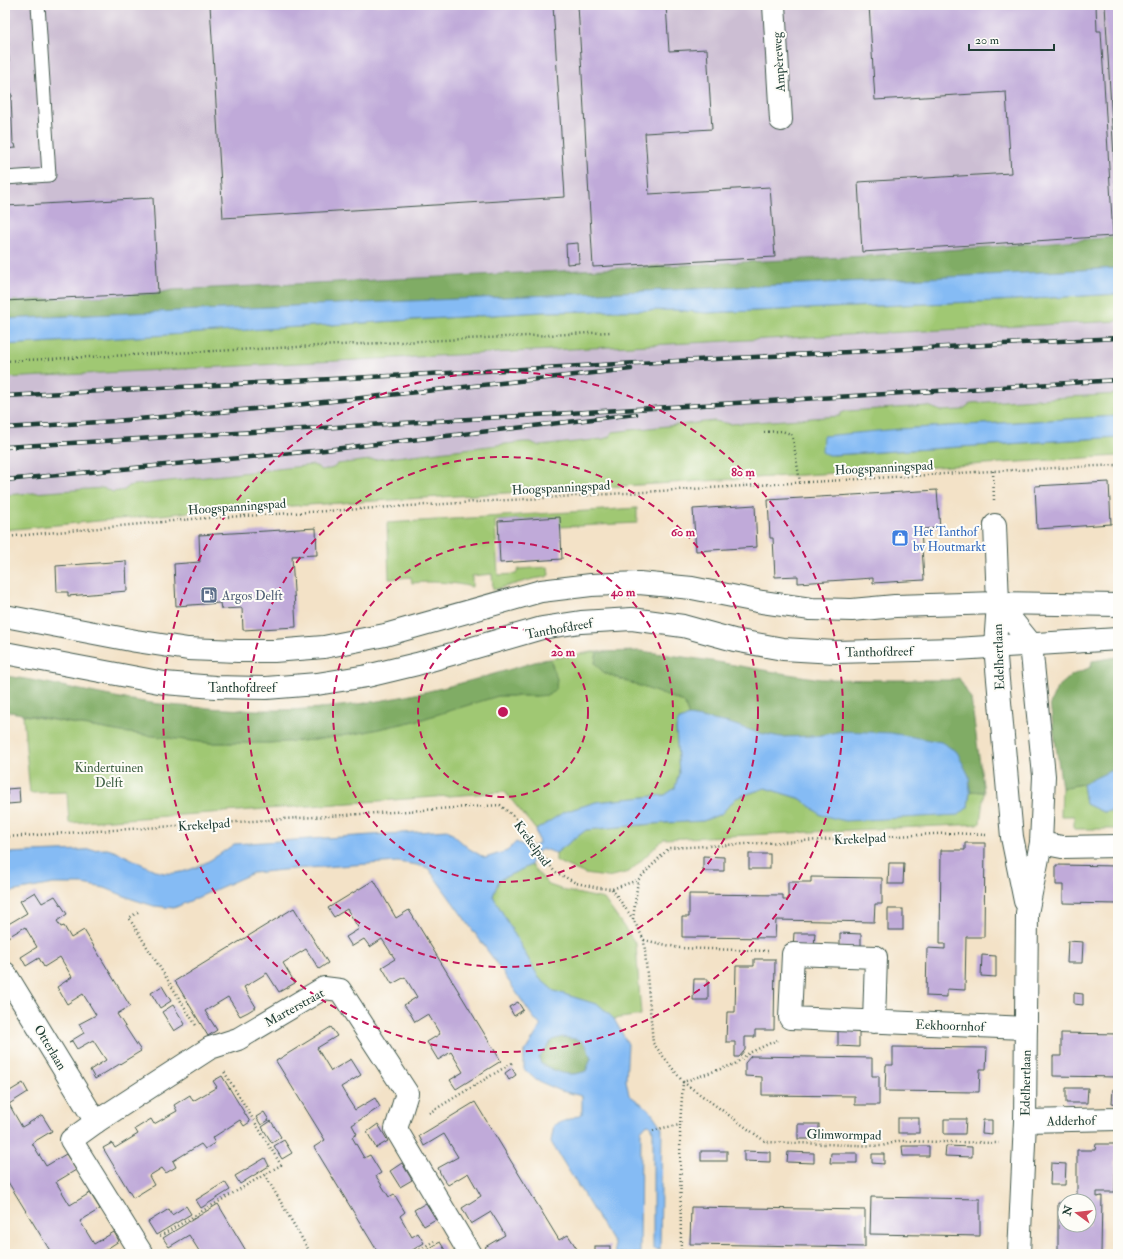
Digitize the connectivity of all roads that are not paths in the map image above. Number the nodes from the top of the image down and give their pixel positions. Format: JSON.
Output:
{"nodes":[{"id":1,"x":38,"y":5,"type":"edge"},
{"id":2,"x":774,"y":5,"type":"edge"},
{"id":3,"x":782,"y":120,"type":"dead end"},
{"id":4,"x":5,"y":178,"type":"edge"},
{"id":5,"x":995,"y":525,"type":"dead end"},
{"id":6,"x":998,"y":602,"type":"junction"},
{"id":7,"x":1118,"y":605,"type":"edge"},
{"id":8,"x":5,"y":616,"type":"edge"},
{"id":9,"x":1118,"y":639,"type":"edge"},
{"id":10,"x":1031,"y":644,"type":"junction"},
{"id":11,"x":995,"y":646,"type":"junction"},
{"id":12,"x":5,"y":653,"type":"edge"},
{"id":13,"x":1040,"y":843,"type":"junction"},
{"id":14,"x":1118,"y":846,"type":"edge"},
{"id":15,"x":1027,"y":913,"type":"junction"},
{"id":16,"x":5,"y":973,"type":"edge"},
{"id":17,"x":874,"y":1022,"type":"junction"},
{"id":18,"x":1026,"y":1028,"type":"junction"},
{"id":19,"x":1118,"y":1119,"type":"edge"},
{"id":20,"x":1025,"y":1121,"type":"junction"},
{"id":21,"x":96,"y":1122,"type":"junction"},
{"id":22,"x":140,"y":1251,"type":"edge"},
{"id":23,"x":470,"y":1254,"type":"edge"},
{"id":24,"x":1019,"y":1254,"type":"edge"}],
"edges":[{"from":1,"to":4,"type":"lane"},
{"from":2,"to":3,"type":"street","name":"Ampèreweg"},
{"from":5,"to":6,"type":"street"},
{"from":6,"to":7,"type":"street"},
{"from":6,"to":8,"type":"street"},
{"from":6,"to":10,"type":"street","name":"Edelhertlaan"},
{"from":6,"to":11,"type":"street","name":"Edelhertlaan"},
{"from":9,"to":10,"type":"street","name":"Tanthofdreef"},
{"from":10,"to":11,"type":"street","name":"Tanthofdreef"},
{"from":10,"to":13,"type":"street","name":"Edelhertlaan"},
{"from":11,"to":12,"type":"street","name":"Tanthofdreef"},
{"from":11,"to":15,"type":"street","name":"Edelhertlaan"},
{"from":13,"to":14,"type":"street"},
{"from":13,"to":15,"type":"street","name":"Edelhertlaan"},
{"from":15,"to":18,"type":"street","name":"Edelhertlaan"},
{"from":16,"to":21,"type":"street","name":"Otterlaan"},
{"from":17,"to":17,"type":"street","name":"Eekhoornhof"},
{"from":17,"to":18,"type":"street","name":"Eekhoornhof"},
{"from":18,"to":20,"type":"street","name":"Edelhertlaan"},
{"from":19,"to":20,"type":"street","name":"Adderhof"},
{"from":20,"to":24,"type":"street","name":"Edelhertlaan"},
{"from":21,"to":22,"type":"street","name":"Marterstraat"},
{"from":21,"to":23,"type":"street","name":"Marterstraat"}]}
